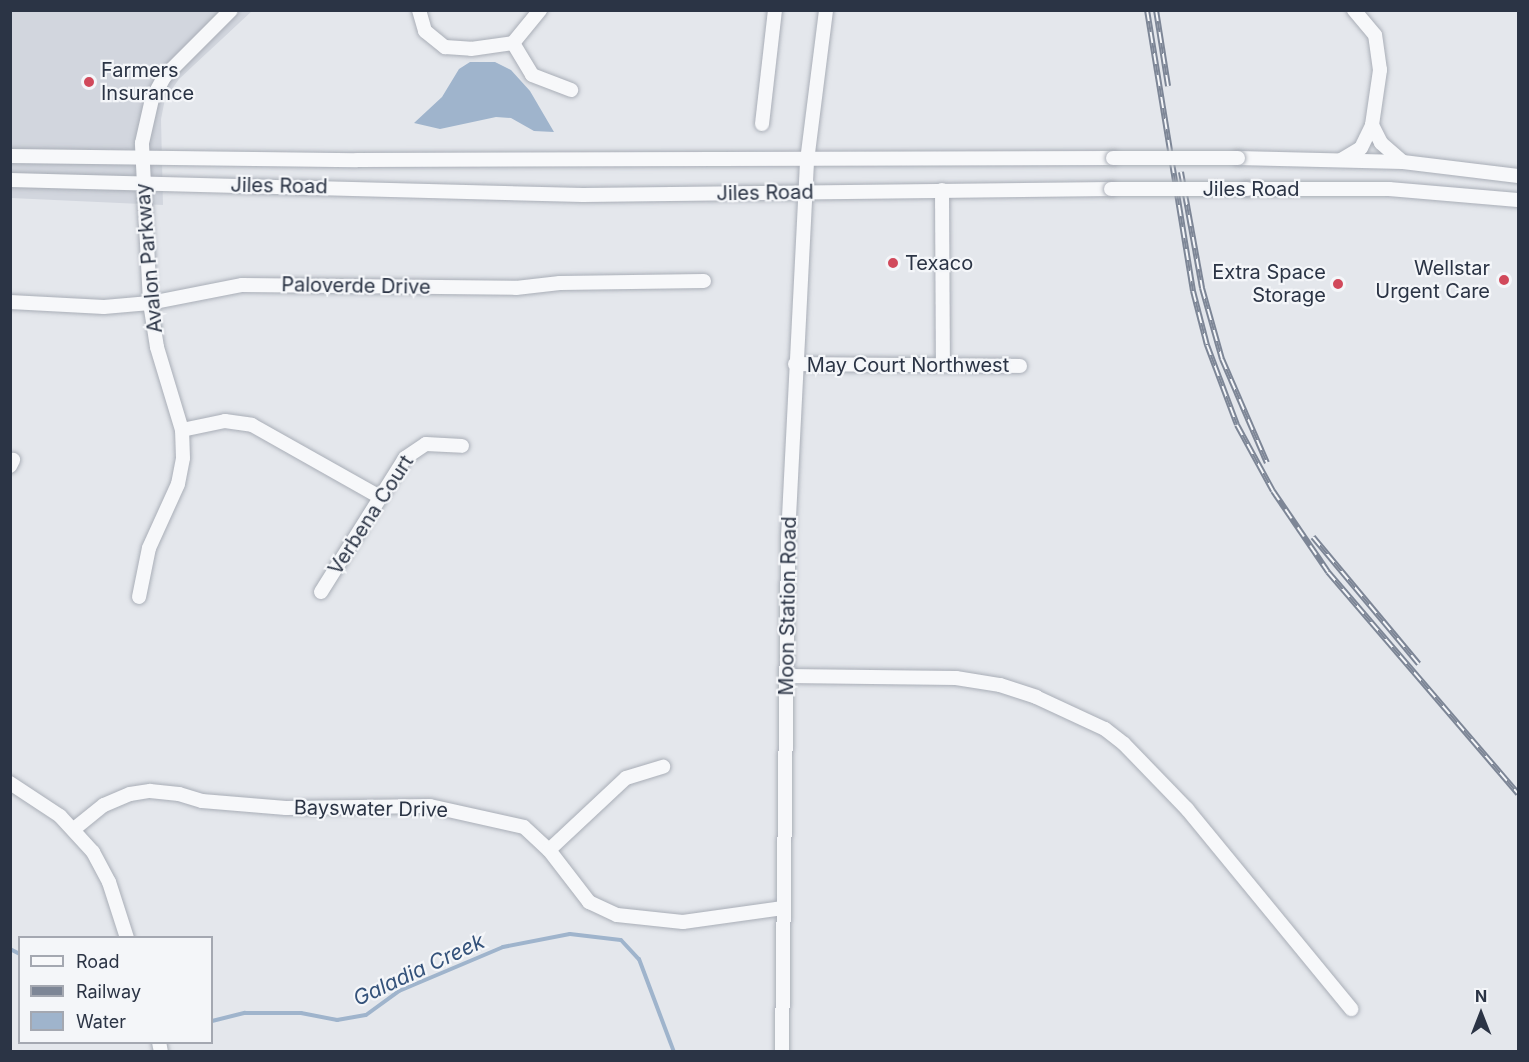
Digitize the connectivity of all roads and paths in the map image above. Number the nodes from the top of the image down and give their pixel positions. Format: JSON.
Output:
{"nodes":[{"id":1,"x":231,"y":10,"type":"edge"},
{"id":2,"x":419,"y":10,"type":"edge"},
{"id":3,"x":540,"y":10,"type":"edge"},
{"id":4,"x":775,"y":10,"type":"edge"},
{"id":5,"x":826,"y":10,"type":"edge"},
{"id":6,"x":1354,"y":10,"type":"edge"},
{"id":7,"x":513,"y":43,"type":"junction"},
{"id":8,"x":571,"y":90,"type":"dead end"},
{"id":9,"x":762,"y":124,"type":"dead end"},
{"id":10,"x":1372,"y":125,"type":"junction"},
{"id":11,"x":10,"y":156,"type":"edge"},
{"id":12,"x":142,"y":160,"type":"junction"},
{"id":13,"x":1341,"y":160,"type":"junction"},
{"id":14,"x":807,"y":161,"type":"junction"},
{"id":15,"x":1404,"y":162,"type":"junction"},
{"id":16,"x":1518,"y":176,"type":"edge"},
{"id":17,"x":10,"y":180,"type":"edge"},
{"id":18,"x":142,"y":183,"type":"junction"},
{"id":19,"x":942,"y":190,"type":"junction"},
{"id":20,"x":806,"y":192,"type":"junction"},
{"id":21,"x":1518,"y":200,"type":"edge"},
{"id":22,"x":704,"y":281,"type":"dead end"},
{"id":23,"x":10,"y":302,"type":"edge"},
{"id":24,"x":150,"y":303,"type":"junction"},
{"id":25,"x":795,"y":364,"type":"junction"},
{"id":26,"x":943,"y":365,"type":"junction"},
{"id":27,"x":1020,"y":366,"type":"dead end"},
{"id":28,"x":182,"y":430,"type":"junction"},
{"id":29,"x":462,"y":446,"type":"dead end"},
{"id":30,"x":380,"y":496,"type":"junction"},
{"id":31,"x":321,"y":592,"type":"dead end"},
{"id":32,"x":139,"y":597,"type":"dead end"},
{"id":33,"x":787,"y":676,"type":"junction"},
{"id":34,"x":663,"y":766,"type":"dead end"},
{"id":35,"x":10,"y":783,"type":"edge"},
{"id":36,"x":74,"y":829,"type":"junction"},
{"id":37,"x":549,"y":850,"type":"junction"},
{"id":38,"x":783,"y":908,"type":"junction"},
{"id":39,"x":126,"y":936,"type":"edge"},
{"id":40,"x":1351,"y":1009,"type":"dead end"},
{"id":41,"x":782,"y":1052,"type":"edge"}],
"edges":[{"from":1,"to":12,"type":"street"},
{"from":2,"to":7,"type":"street"},
{"from":3,"to":7,"type":"street"},
{"from":4,"to":9,"type":"street"},
{"from":5,"to":14,"type":"street","name":"Moon Station Road"},
{"from":6,"to":10,"type":"street"},
{"from":7,"to":8,"type":"street"},
{"from":10,"to":13,"type":"street"},
{"from":10,"to":15,"type":"street"},
{"from":11,"to":12,"type":"street","name":"Jiles Road"},
{"from":12,"to":14,"type":"street","name":"Jiles Road"},
{"from":12,"to":18,"type":"street","name":"Avalon Parkway"},
{"from":13,"to":14,"type":"street","name":"Jiles Road","bridge":true},
{"from":13,"to":15,"type":"street","name":"Jiles Road"},
{"from":14,"to":20,"type":"street","name":"Moon Station Road"},
{"from":15,"to":16,"type":"street","name":"Jiles Road"},
{"from":17,"to":18,"type":"street","name":"Jiles Road"},
{"from":18,"to":20,"type":"street","name":"Jiles Road"},
{"from":18,"to":24,"type":"street","name":"Avalon Parkway"},
{"from":19,"to":20,"type":"street","name":"Jiles Road"},
{"from":19,"to":21,"type":"street","name":"Jiles Road","bridge":true},
{"from":19,"to":26,"type":"street"},
{"from":20,"to":25,"type":"street","name":"Moon Station Road"},
{"from":22,"to":24,"type":"street","name":"Paloverde Drive"},
{"from":23,"to":24,"type":"street","name":"Paloverde Drive"},
{"from":24,"to":28,"type":"street","name":"Avalon Parkway"},
{"from":25,"to":26,"type":"street","name":"May Court Northwest"},
{"from":25,"to":33,"type":"street","name":"Moon Station Road"},
{"from":26,"to":27,"type":"street","name":"May Court Northwest"},
{"from":28,"to":30,"type":"street"},
{"from":28,"to":32,"type":"street","name":"Avalon Parkway"},
{"from":29,"to":30,"type":"street","name":"Verbena Court"},
{"from":30,"to":31,"type":"street","name":"Verbena Court"},
{"from":33,"to":38,"type":"street","name":"Moon Station Road"},
{"from":33,"to":40,"type":"street"},
{"from":34,"to":37,"type":"street"},
{"from":35,"to":36,"type":"street"},
{"from":36,"to":37,"type":"street","name":"Bayswater Drive"},
{"from":36,"to":39,"type":"street"},
{"from":37,"to":38,"type":"street","name":"Bayswater Drive"},
{"from":38,"to":41,"type":"street","name":"Moon Station Road"}]}
